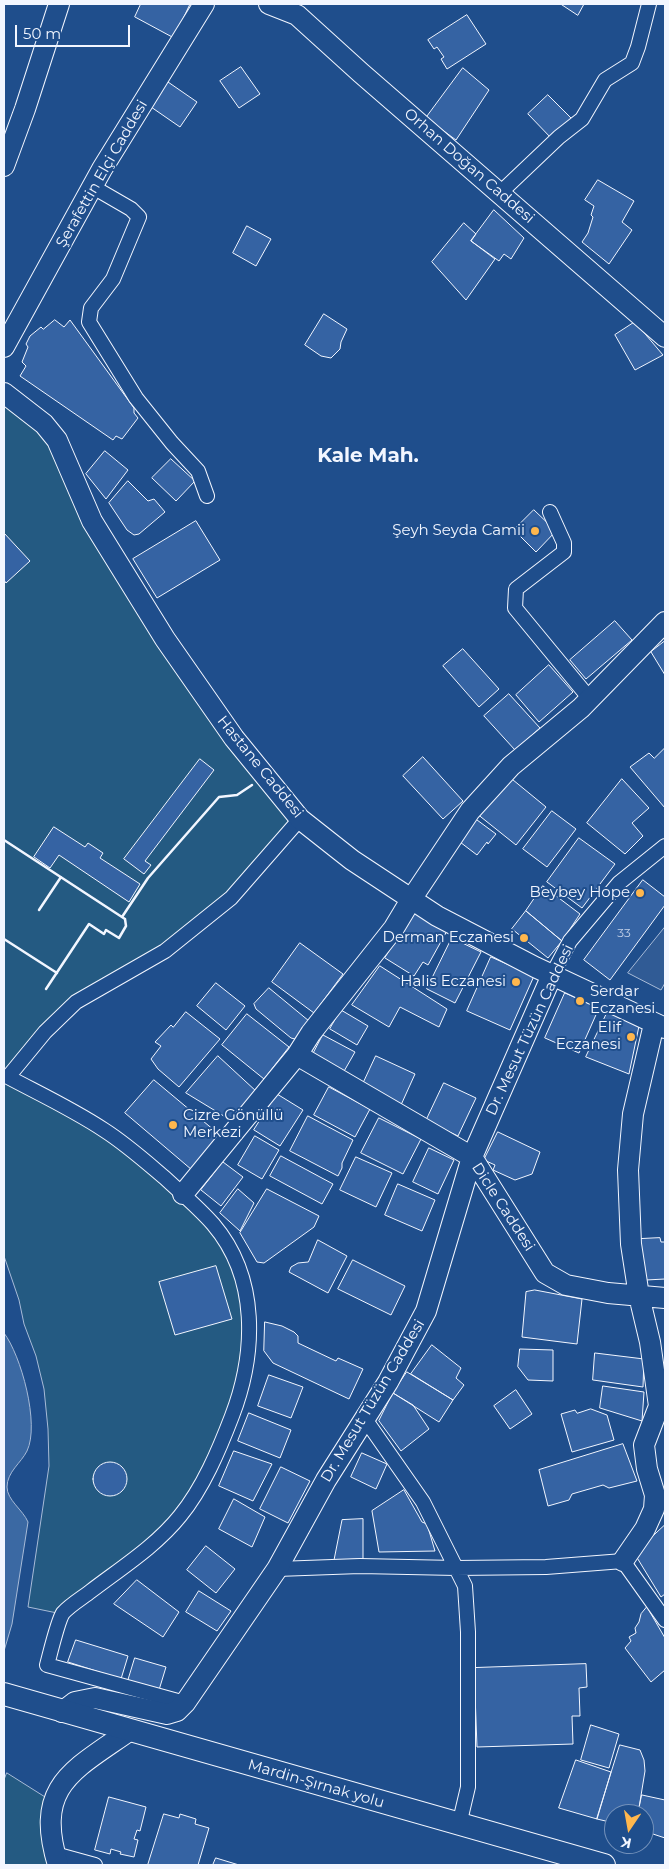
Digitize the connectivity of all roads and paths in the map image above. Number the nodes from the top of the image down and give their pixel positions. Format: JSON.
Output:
{"nodes":[{"id":1,"x":59,"y":4,"type":"edge"},
{"id":2,"x":204,"y":4,"type":"edge"},
{"id":3,"x":269,"y":4,"type":"edge"},
{"id":4,"x":649,"y":4,"type":"edge"},
{"id":5,"x":4,"y":166,"type":"edge"},
{"id":6,"x":93,"y":187,"type":"junction"},
{"id":7,"x":500,"y":193,"type":"junction"},
{"id":8,"x":665,"y":337,"type":"edge"},
{"id":9,"x":4,"y":347,"type":"edge"},
{"id":10,"x":4,"y":393,"type":"edge"},
{"id":11,"x":207,"y":496,"type":"dead end"},
{"id":12,"x":550,"y":512,"type":"dead end"},
{"id":13,"x":665,"y":622,"type":"edge"},
{"id":14,"x":590,"y":699,"type":"junction"},
{"id":15,"x":300,"y":820,"type":"junction"},
{"id":16,"x":665,"y":846,"type":"edge"},
{"id":17,"x":412,"y":898,"type":"junction"},
{"id":18,"x":552,"y":975,"type":"junction"},
{"id":19,"x":660,"y":1026,"type":"edge"},
{"id":20,"x":297,"y":1054,"type":"junction"},
{"id":21,"x":472,"y":1157,"type":"junction"},
{"id":22,"x":183,"y":1194,"type":"junction"},
{"id":23,"x":639,"y":1296,"type":"junction"},
{"id":24,"x":665,"y":1298,"type":"edge"},
{"id":25,"x":659,"y":1417,"type":"edge"},
{"id":26,"x":365,"y":1419,"type":"junction"},
{"id":27,"x":660,"y":1498,"type":"edge"},
{"id":28,"x":623,"y":1561,"type":"junction"},
{"id":29,"x":456,"y":1568,"type":"junction"},
{"id":30,"x":277,"y":1569,"type":"junction"},
{"id":31,"x":665,"y":1620,"type":"edge"},
{"id":32,"x":4,"y":1694,"type":"edge"},
{"id":33,"x":185,"y":1703,"type":"junction"},
{"id":34,"x":62,"y":1712,"type":"junction"},
{"id":35,"x":129,"y":1731,"type":"junction"},
{"id":36,"x":460,"y":1825,"type":"junction"},
{"id":37,"x":56,"y":1860,"type":"edge"},
{"id":38,"x":96,"y":1865,"type":"edge"},
{"id":39,"x":604,"y":1865,"type":"edge"}],
"edges":[{"from":1,"to":5,"type":"street"},
{"from":2,"to":6,"type":"street","name":"Şerafettin Elçi Caddesi"},
{"from":3,"to":7,"type":"street","name":"Orhan Doğan Caddesi"},
{"from":4,"to":7,"type":"street"},
{"from":6,"to":9,"type":"street","name":"Şerafettin Elçi Caddesi"},
{"from":6,"to":11,"type":"street"},
{"from":7,"to":8,"type":"street","name":"Orhan Doğan Caddesi"},
{"from":10,"to":15,"type":"street","name":"Hastane Caddesi"},
{"from":12,"to":14,"type":"street"},
{"from":13,"to":14,"type":"street"},
{"from":14,"to":17,"type":"street"},
{"from":15,"to":17,"type":"street","name":"Hastane Caddesi"},
{"from":15,"to":22,"type":"street"},
{"from":16,"to":18,"type":"street","name":"Dr. Mesut Tüzün Caddesi"},
{"from":17,"to":18,"type":"street","name":"Hastane Caddesi"},
{"from":17,"to":20,"type":"street"},
{"from":18,"to":19,"type":"street","name":"Hastane Caddesi"},
{"from":18,"to":21,"type":"street","name":"Dr. Mesut Tüzün Caddesi"},
{"from":19,"to":23,"type":"street"},
{"from":20,"to":21,"type":"street","name":"Dicle Caddesi"},
{"from":20,"to":22,"type":"street"},
{"from":21,"to":23,"type":"street","name":"Dicle Caddesi"},
{"from":21,"to":26,"type":"street","name":"Dr. Mesut Tüzün Caddesi"},
{"from":22,"to":33,"type":"street"},
{"from":23,"to":24,"type":"street","name":"Dicle Caddesi"},
{"from":23,"to":25,"type":"street"},
{"from":25,"to":27,"type":"street"},
{"from":26,"to":29,"type":"street"},
{"from":26,"to":30,"type":"street","name":"Dr. Mesut Tüzün Caddesi"},
{"from":27,"to":28,"type":"street"},
{"from":28,"to":29,"type":"street"},
{"from":28,"to":31,"type":"street"},
{"from":29,"to":30,"type":"street"},
{"from":29,"to":36,"type":"street"},
{"from":30,"to":33,"type":"street","name":"Dr. Mesut Tüzün Caddesi"},
{"from":32,"to":34,"type":"main road","name":"Mardin-Şırnak yolu"},
{"from":33,"to":34,"type":"street","name":"Dr. Mesut Tüzün Caddesi"},
{"from":34,"to":35,"type":"main road","name":"Mardin-Şırnak yolu"},
{"from":35,"to":36,"type":"main road","name":"Mardin-Şırnak yolu"},
{"from":35,"to":37,"type":"street"},
{"from":36,"to":39,"type":"main road","name":"Mardin-Şırnak yolu"},
{"from":37,"to":38,"type":"street"}]}
